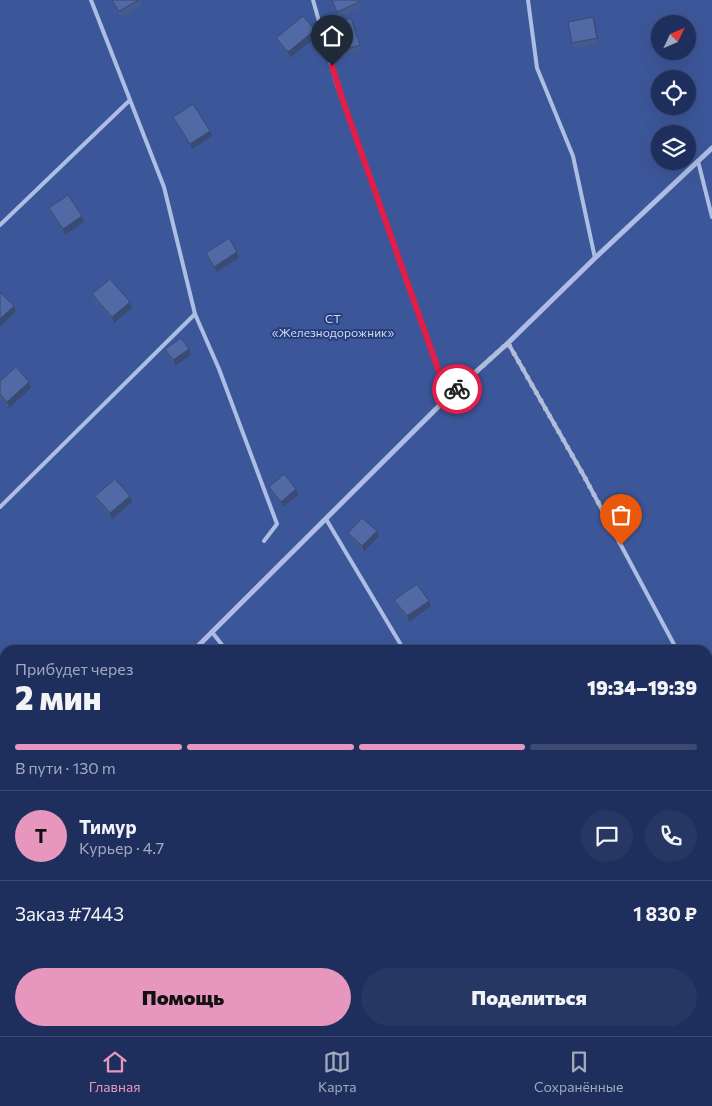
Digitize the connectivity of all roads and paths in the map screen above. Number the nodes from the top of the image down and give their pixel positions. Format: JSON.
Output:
{"nodes":[{"id":1,"x":91,"y":0,"type":"edge"},
{"id":2,"x":312,"y":0,"type":"edge"},
{"id":3,"x":528,"y":0,"type":"edge"},
{"id":4,"x":130,"y":100,"type":"junction"},
{"id":5,"x":712,"y":148,"type":"edge"},
{"id":6,"x":698,"y":161,"type":"junction"},
{"id":7,"x":712,"y":218,"type":"edge"},
{"id":8,"x":0,"y":225,"type":"edge"},
{"id":9,"x":595,"y":258,"type":"junction"},
{"id":10,"x":195,"y":314,"type":"junction"},
{"id":11,"x":508,"y":343,"type":"junction"},
{"id":12,"x":448,"y":397,"type":"junction"},
{"id":13,"x":0,"y":507,"type":"edge"},
{"id":14,"x":326,"y":519,"type":"junction"},
{"id":15,"x":264,"y":541,"type":"dead end"},
{"id":16,"x":212,"y":632,"type":"junction"},
{"id":17,"x":199,"y":645,"type":"edge"},
{"id":18,"x":222,"y":645,"type":"edge"},
{"id":19,"x":401,"y":645,"type":"edge"},
{"id":20,"x":674,"y":645,"type":"edge"}],
"edges":[{"from":1,"to":4,"type":"lane"},
{"from":2,"to":12,"type":"lane"},
{"from":3,"to":9,"type":"lane"},
{"from":4,"to":8,"type":"lane"},
{"from":4,"to":10,"type":"lane"},
{"from":5,"to":6,"type":"street"},
{"from":6,"to":7,"type":"lane"},
{"from":6,"to":9,"type":"street"},
{"from":9,"to":11,"type":"street"},
{"from":10,"to":13,"type":"lane"},
{"from":10,"to":15,"type":"lane"},
{"from":11,"to":12,"type":"street"},
{"from":11,"to":20,"type":"lane"},
{"from":12,"to":14,"type":"street"},
{"from":14,"to":16,"type":"street"},
{"from":14,"to":19,"type":"lane"},
{"from":16,"to":17,"type":"street"},
{"from":16,"to":18,"type":"lane"}]}
